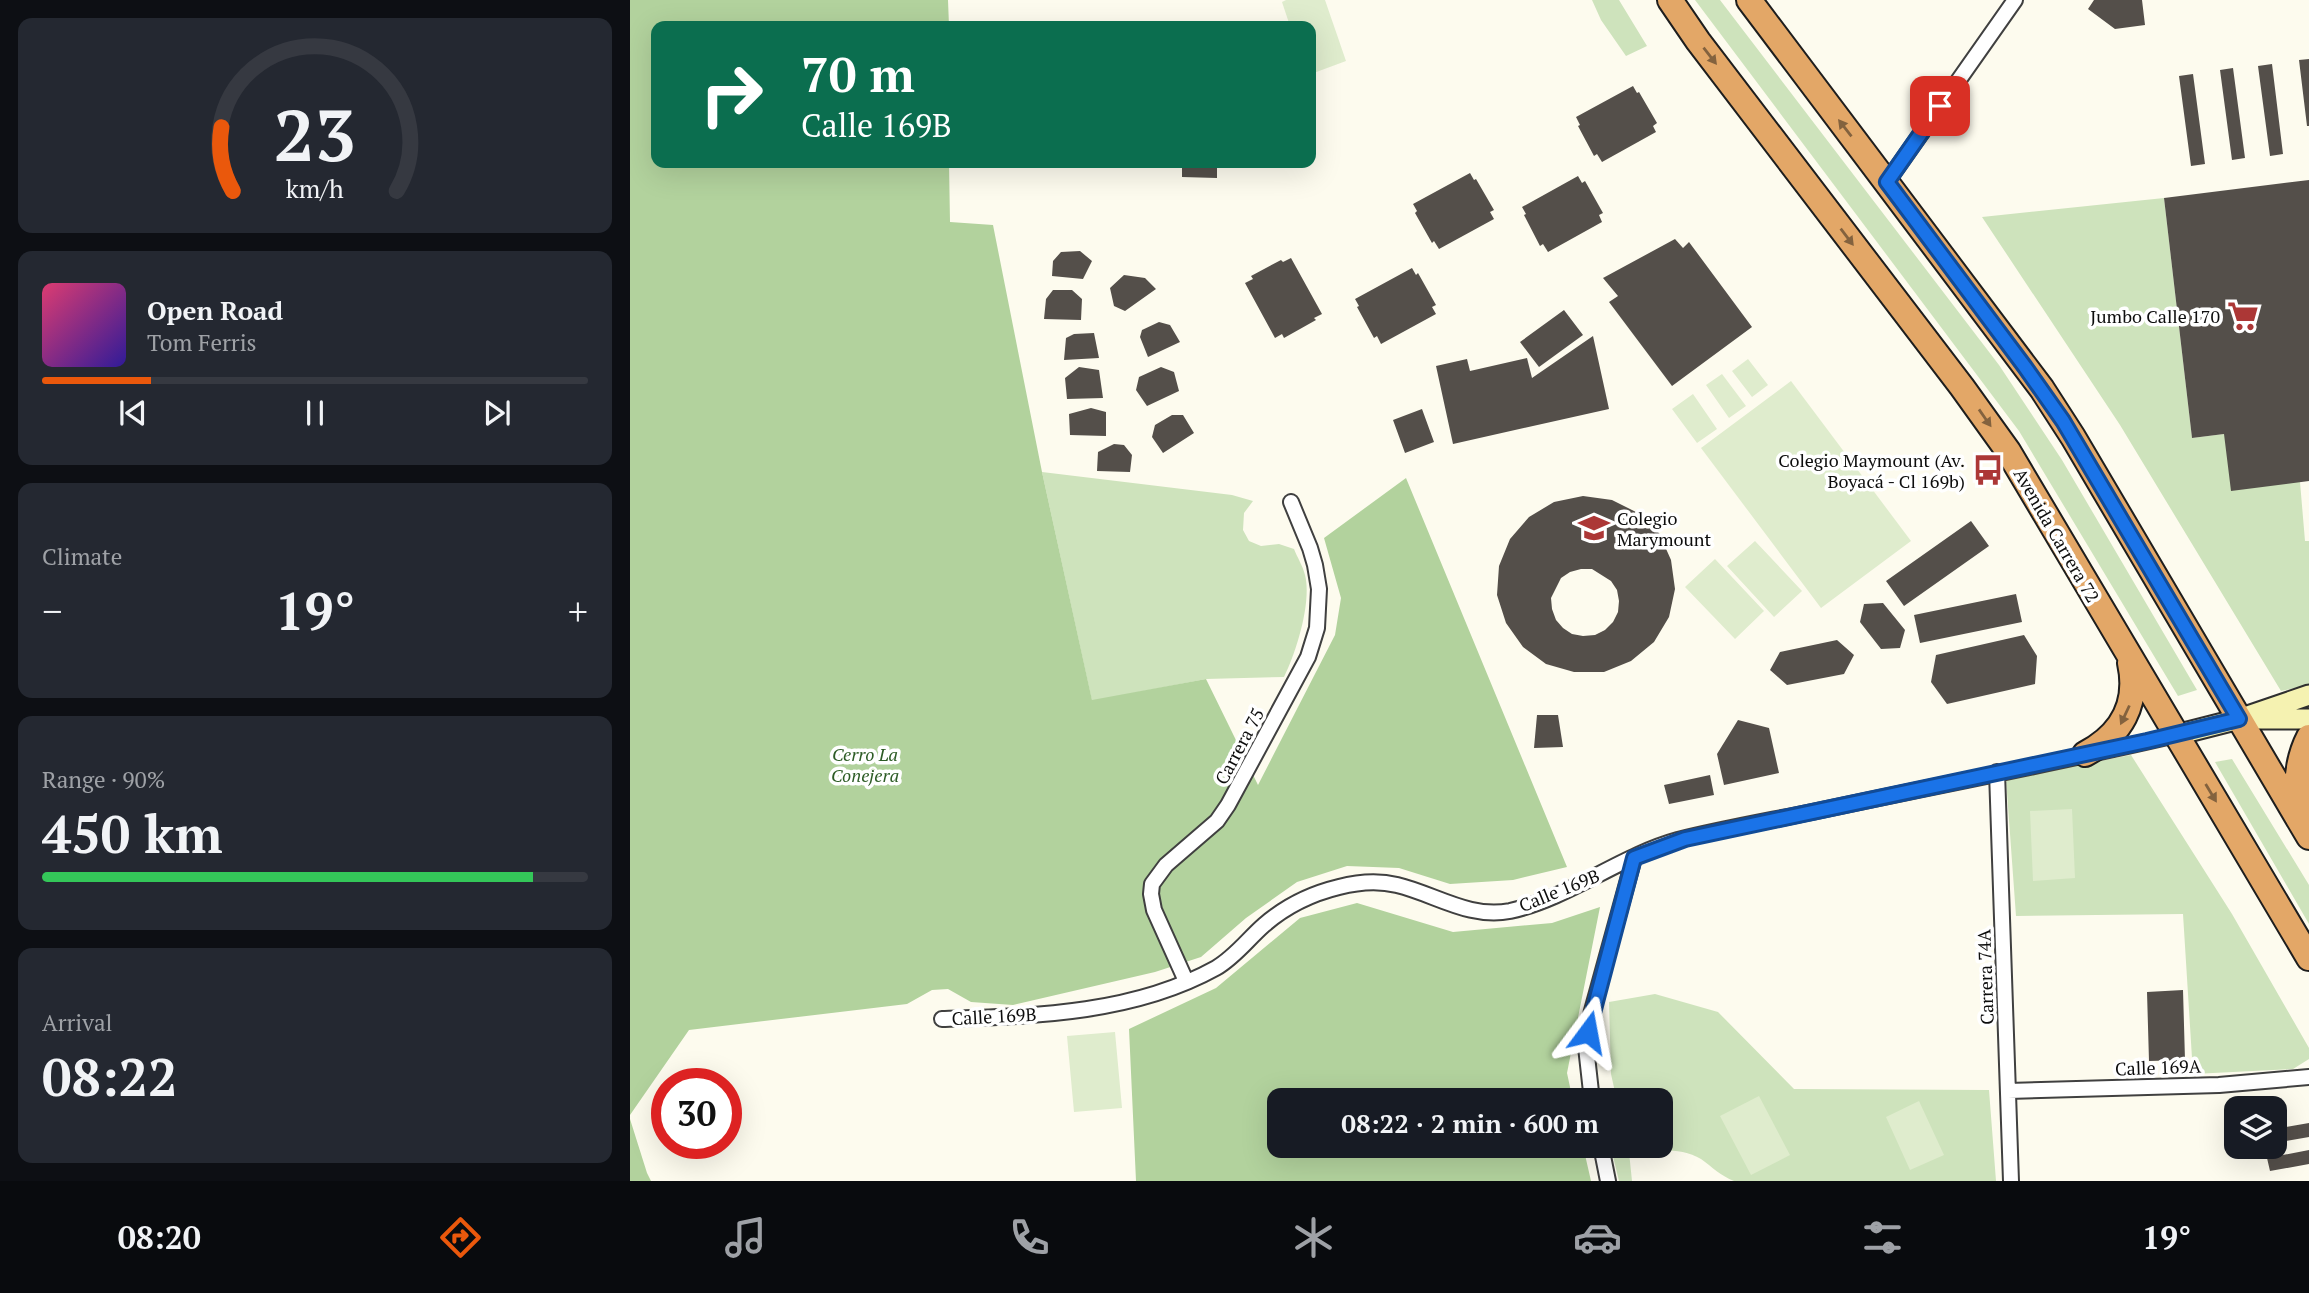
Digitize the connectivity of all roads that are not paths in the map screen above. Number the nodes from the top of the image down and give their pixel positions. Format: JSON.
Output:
{"nodes":[{"id":1,"x":1671,"y":0,"type":"edge"},
{"id":2,"x":1748,"y":0,"type":"edge"},
{"id":3,"x":2015,"y":0,"type":"edge"},
{"id":4,"x":1887,"y":182,"type":"junction"},
{"id":5,"x":1291,"y":502,"type":"dead end"},
{"id":6,"x":2130,"y":659,"type":"junction"},
{"id":7,"x":2309,"y":695,"type":"edge"},
{"id":8,"x":2239,"y":719,"type":"junction"},
{"id":9,"x":2309,"y":719,"type":"edge"},
{"id":10,"x":2176,"y":735,"type":"junction"},
{"id":11,"x":2309,"y":737,"type":"edge"},
{"id":12,"x":2085,"y":754,"type":"junction"},
{"id":13,"x":1997,"y":772,"type":"junction"},
{"id":14,"x":2305,"y":830,"type":"edge"},
{"id":15,"x":1634,"y":858,"type":"junction"},
{"id":16,"x":2309,"y":958,"type":"edge"},
{"id":17,"x":1186,"y":981,"type":"junction"},
{"id":18,"x":942,"y":1019,"type":"dead end"},
{"id":19,"x":2309,"y":1077,"type":"edge"},
{"id":20,"x":1591,"y":1088,"type":"edge"},
{"id":21,"x":2008,"y":1091,"type":"junction"},
{"id":22,"x":1603,"y":1158,"type":"edge"},
{"id":23,"x":1608,"y":1181,"type":"edge"},
{"id":24,"x":2011,"y":1181,"type":"edge"}],
"edges":[{"from":1,"to":6,"type":"highway","name":"Avenida Carrera 72","one_way":true},
{"from":4,"to":2,"type":"highway","one_way":true},
{"from":3,"to":4,"type":"street"},
{"from":4,"to":8,"type":"highway"},
{"from":5,"to":17,"type":"street","name":"Carrera 75"},
{"from":6,"to":10,"type":"highway","name":"Avenida Carrera 72"},
{"from":6,"to":12,"type":"highway","one_way":true},
{"from":7,"to":8,"type":"main road","name":"Calle 169B"},
{"from":8,"to":9,"type":"main road","name":"Calle 169B"},
{"from":8,"to":10,"type":"main road","name":"Calle 169B"},
{"from":8,"to":14,"type":"highway"},
{"from":10,"to":12,"type":"street","name":"Calle 169B"},
{"from":10,"to":16,"type":"highway","name":"Avenida Carrera 72","one_way":true},
{"from":11,"to":14,"type":"highway"},
{"from":12,"to":13,"type":"street","name":"Calle 169B"},
{"from":13,"to":15,"type":"street","name":"Calle 169B"},
{"from":13,"to":21,"type":"street","name":"Carrera 74A"},
{"from":15,"to":17,"type":"street","name":"Calle 169B"},
{"from":15,"to":20,"type":"street"},
{"from":17,"to":18,"type":"street","name":"Calle 169B"},
{"from":19,"to":21,"type":"street","name":"Calle 169A"},
{"from":21,"to":24,"type":"street","name":"Carrera 74A"},
{"from":22,"to":23,"type":"street"}]}
